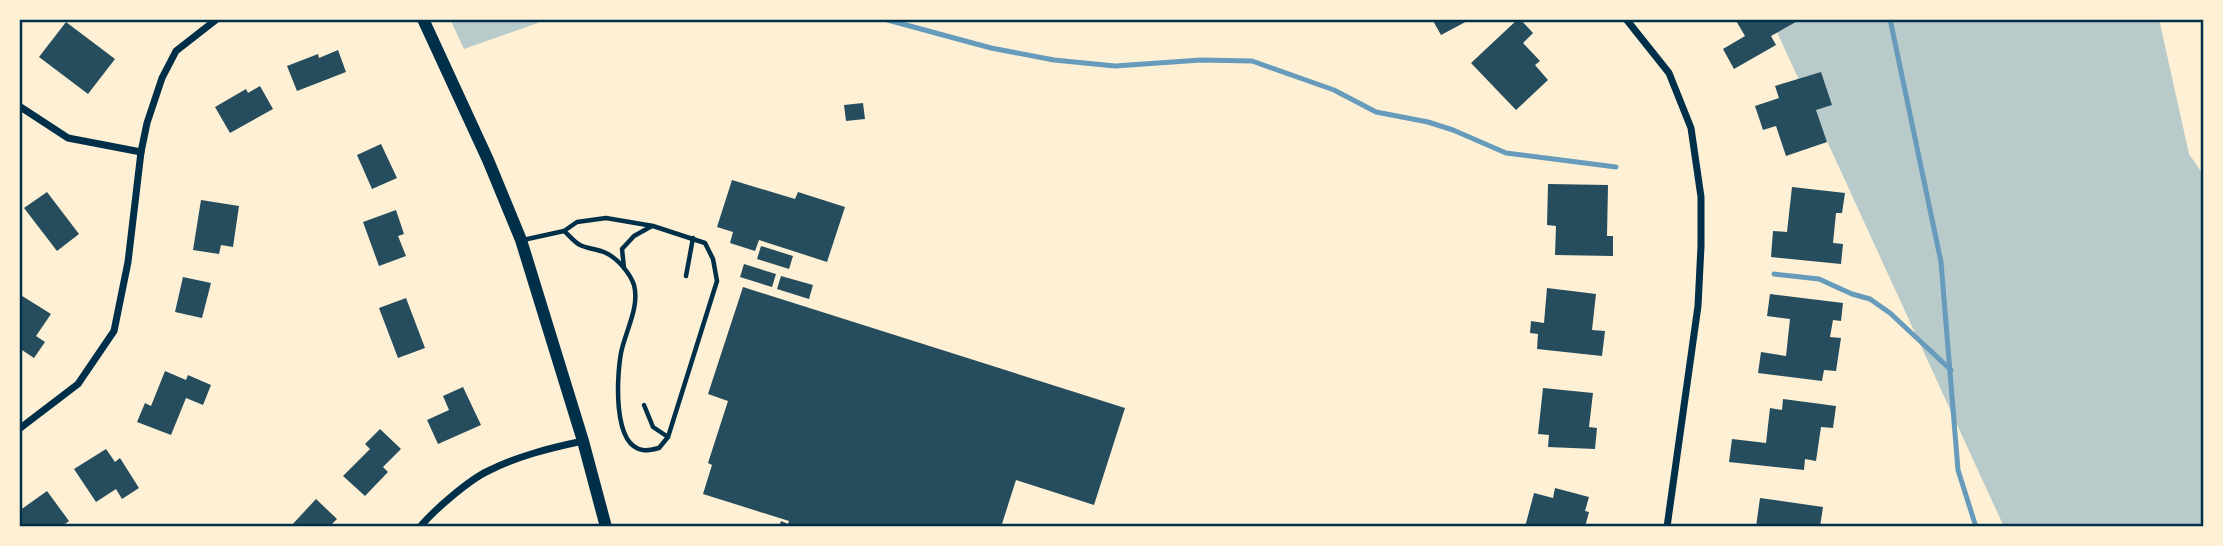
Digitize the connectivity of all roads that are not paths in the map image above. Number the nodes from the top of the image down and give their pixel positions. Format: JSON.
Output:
{"nodes":[{"id":1,"x":217,"y":19,"type":"edge"},
{"id":2,"x":423,"y":19,"type":"edge"},
{"id":3,"x":1626,"y":19,"type":"edge"},
{"id":4,"x":19,"y":106,"type":"edge"},
{"id":5,"x":141,"y":152,"type":"junction"},
{"id":6,"x":653,"y":226,"type":"junction"},
{"id":7,"x":564,"y":231,"type":"junction"},
{"id":8,"x":693,"y":238,"type":"junction"},
{"id":9,"x":521,"y":240,"type":"junction"},
{"id":10,"x":624,"y":268,"type":"junction"},
{"id":11,"x":686,"y":276,"type":"dead end"},
{"id":12,"x":644,"y":405,"type":"dead end"},
{"id":13,"x":19,"y":429,"type":"edge"},
{"id":14,"x":668,"y":437,"type":"junction"},
{"id":15,"x":583,"y":441,"type":"junction"},
{"id":16,"x":420,"y":527,"type":"edge"},
{"id":17,"x":606,"y":527,"type":"edge"},
{"id":18,"x":1667,"y":527,"type":"edge"}],
"edges":[{"from":1,"to":5,"type":"street"},
{"from":2,"to":9,"type":"street"},
{"from":3,"to":18,"type":"street"},
{"from":4,"to":5,"type":"street"},
{"from":5,"to":13,"type":"street"},
{"from":6,"to":7,"type":"lane"},
{"from":6,"to":8,"type":"lane"},
{"from":6,"to":10,"type":"lane"},
{"from":7,"to":9,"type":"lane"},
{"from":7,"to":10,"type":"lane"},
{"from":8,"to":11,"type":"lane"},
{"from":8,"to":14,"type":"lane"},
{"from":9,"to":15,"type":"street"},
{"from":10,"to":14,"type":"lane"},
{"from":12,"to":14,"type":"lane"},
{"from":15,"to":16,"type":"street"},
{"from":15,"to":17,"type":"street"}]}
